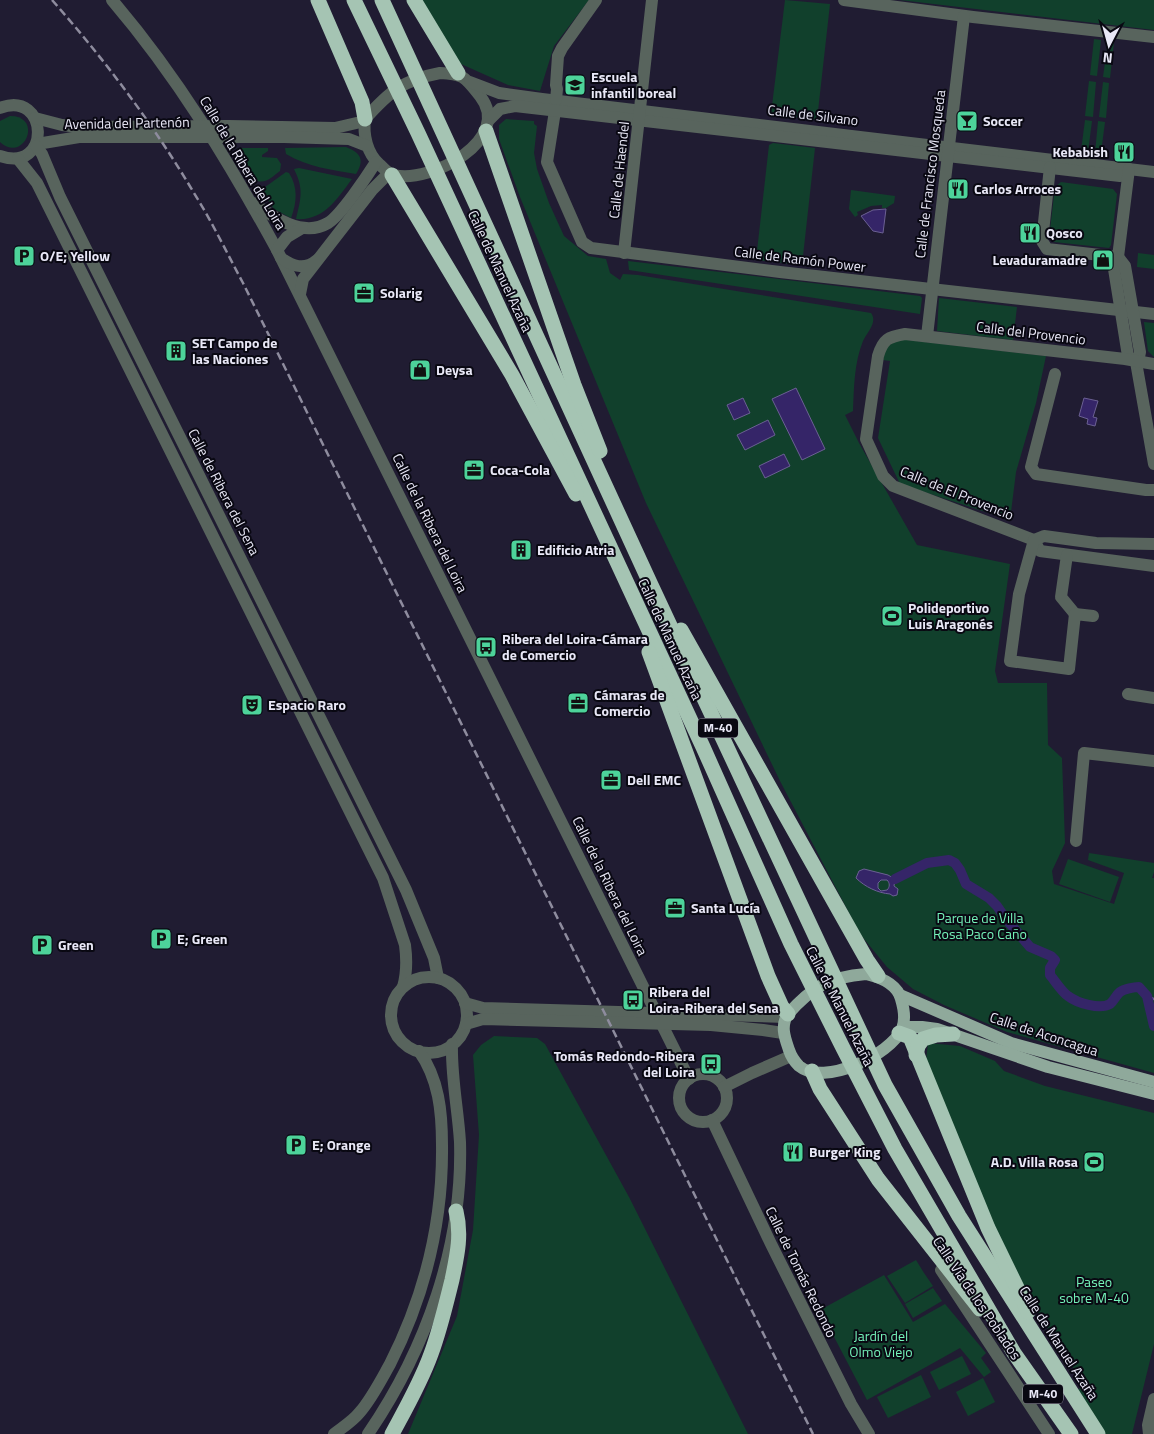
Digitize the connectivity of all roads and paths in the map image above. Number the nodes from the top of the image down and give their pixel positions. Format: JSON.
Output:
{"nodes":[{"id":1,"x":112,"y":0,"type":"edge"},
{"id":2,"x":318,"y":0,"type":"edge"},
{"id":3,"x":354,"y":0,"type":"edge"},
{"id":4,"x":382,"y":0,"type":"edge"},
{"id":5,"x":414,"y":0,"type":"edge"},
{"id":6,"x":596,"y":0,"type":"edge"},
{"id":7,"x":652,"y":0,"type":"edge"},
{"id":8,"x":844,"y":0,"type":"edge"},
{"id":9,"x":964,"y":16,"type":"junction"},
{"id":10,"x":1154,"y":37,"type":"edge"},
{"id":11,"x":464,"y":78,"type":"junction"},
{"id":12,"x":556,"y":105,"type":"junction"},
{"id":13,"x":0,"y":108,"type":"edge"},
{"id":14,"x":640,"y":115,"type":"junction"},
{"id":15,"x":368,"y":116,"type":"junction"},
{"id":16,"x":35,"y":118,"type":"junction"},
{"id":17,"x":487,"y":125,"type":"junction"},
{"id":18,"x":79,"y":132,"type":"junction"},
{"id":19,"x":319,"y":133,"type":"junction"},
{"id":20,"x":36,"y":145,"type":"junction"},
{"id":21,"x":367,"y":146,"type":"junction"},
{"id":22,"x":949,"y":151,"type":"junction"},
{"id":23,"x":0,"y":156,"type":"edge"},
{"id":24,"x":18,"y":159,"type":"junction"},
{"id":25,"x":376,"y":162,"type":"junction"},
{"id":26,"x":1050,"y":168,"type":"junction"},
{"id":27,"x":1154,"y":172,"type":"edge"},
{"id":28,"x":1128,"y":173,"type":"junction"},
{"id":29,"x":396,"y":175,"type":"junction"},
{"id":30,"x":1154,"y":180,"type":"edge"},
{"id":31,"x":251,"y":202,"type":"junction"},
{"id":32,"x":302,"y":228,"type":"junction"},
{"id":33,"x":624,"y":253,"type":"junction"},
{"id":34,"x":279,"y":254,"type":"junction"},
{"id":35,"x":321,"y":257,"type":"junction"},
{"id":36,"x":1118,"y":257,"type":"junction"},
{"id":37,"x":932,"y":289,"type":"junction"},
{"id":38,"x":300,"y":294,"type":"junction"},
{"id":39,"x":1126,"y":311,"type":"junction"},
{"id":40,"x":1154,"y":314,"type":"edge"},
{"id":41,"x":904,"y":334,"type":"joint"},
{"id":42,"x":927,"y":336,"type":"junction"},
{"id":43,"x":1136,"y":362,"type":"junction"},
{"id":44,"x":1154,"y":364,"type":"edge"},
{"id":45,"x":1055,"y":374,"type":"dead end"},
{"id":46,"x":1154,"y":464,"type":"edge"},
{"id":47,"x":1154,"y":490,"type":"edge"},
{"id":48,"x":1034,"y":540,"type":"junction"},
{"id":49,"x":1154,"y":544,"type":"edge"},
{"id":50,"x":613,"y":554,"type":"junction"},
{"id":51,"x":1067,"y":555,"type":"junction"},
{"id":52,"x":1154,"y":566,"type":"edge"},
{"id":53,"x":651,"y":585,"type":"junction"},
{"id":54,"x":1075,"y":614,"type":"junction"},
{"id":55,"x":1093,"y":616,"type":"dead end"},
{"id":56,"x":1128,"y":694,"type":"dead end"},
{"id":57,"x":1154,"y":698,"type":"edge"},
{"id":58,"x":1154,"y":761,"type":"edge"},
{"id":59,"x":345,"y":802,"type":"junction"},
{"id":60,"x":1076,"y":841,"type":"dead end"},
{"id":61,"x":386,"y":852,"type":"junction"},
{"id":62,"x":872,"y":975,"type":"junction"},
{"id":63,"x":438,"y":978,"type":"junction"},
{"id":64,"x":403,"y":987,"type":"junction"},
{"id":65,"x":900,"y":995,"type":"junction"},
{"id":66,"x":465,"y":1003,"type":"junction"},
{"id":67,"x":488,"y":1013,"type":"junction"},
{"id":68,"x":789,"y":1013,"type":"junction"},
{"id":69,"x":711,"y":1020,"type":"junction"},
{"id":70,"x":466,"y":1024,"type":"junction"},
{"id":71,"x":783,"y":1033,"type":"junction"},
{"id":72,"x":899,"y":1033,"type":"junction"},
{"id":73,"x":953,"y":1034,"type":"junction"},
{"id":74,"x":452,"y":1044,"type":"junction"},
{"id":75,"x":419,"y":1051,"type":"junction"},
{"id":76,"x":916,"y":1055,"type":"junction"},
{"id":77,"x":791,"y":1056,"type":"junction"},
{"id":78,"x":818,"y":1072,"type":"junction"},
{"id":79,"x":690,"y":1079,"type":"junction"},
{"id":80,"x":1154,"y":1082,"type":"edge"},
{"id":81,"x":724,"y":1087,"type":"junction"},
{"id":82,"x":1154,"y":1094,"type":"edge"},
{"id":83,"x":712,"y":1120,"type":"junction"},
{"id":84,"x":878,"y":1179,"type":"junction"},
{"id":85,"x":456,"y":1211,"type":"junction"},
{"id":86,"x":1039,"y":1344,"type":"junction"},
{"id":87,"x":1014,"y":1353,"type":"junction"},
{"id":88,"x":1154,"y":1399,"type":"edge"},
{"id":89,"x":322,"y":1434,"type":"edge"},
{"id":90,"x":333,"y":1434,"type":"edge"},
{"id":91,"x":368,"y":1434,"type":"edge"},
{"id":92,"x":392,"y":1434,"type":"edge"},
{"id":93,"x":869,"y":1434,"type":"edge"},
{"id":94,"x":1049,"y":1434,"type":"edge"},
{"id":95,"x":1071,"y":1434,"type":"edge"},
{"id":96,"x":1098,"y":1434,"type":"edge"},
{"id":97,"x":1149,"y":1434,"type":"edge"}],
"edges":[{"from":1,"to":31,"type":"street","name":"Calle de la Ribera del Loira"},
{"from":2,"to":15,"type":"highway"},
{"from":3,"to":50,"type":"highway","name":"Calle de Manuel Azaña","number":"M-40"},
{"from":4,"to":53,"type":"highway","name":"Calle de Manuel Azaña","number":"M-40"},
{"from":5,"to":11,"type":"highway"},
{"from":6,"to":12,"type":"street"},
{"from":7,"to":14,"type":"street","name":"Calle de Haendel"},
{"from":8,"to":9,"type":"street"},
{"from":9,"to":10,"type":"street"},
{"from":9,"to":22,"type":"street","name":"Calle de Francisco Mosqueda"},
{"from":11,"to":12,"type":"street","name":"Calle de Silvano"},
{"from":11,"to":15,"type":"street"},
{"from":11,"to":17,"type":"street"},
{"from":12,"to":14,"type":"street","name":"Calle de Silvano"},
{"from":12,"to":17,"type":"street","name":"Calle de Silvano"},
{"from":12,"to":33,"type":"street","name":"Calle de Ramón Power"},
{"from":13,"to":16,"type":"street","name":"Avenida del Partenón"},
{"from":14,"to":22,"type":"street","name":"Calle de Silvano"},
{"from":14,"to":33,"type":"street","name":"Calle de Haendel"},
{"from":15,"to":19,"type":"street","name":"Avenida del Partenón"},
{"from":15,"to":21,"type":"street"},
{"from":16,"to":18,"type":"street","name":"Avenida del Partenón"},
{"from":16,"to":20,"type":"street"},
{"from":17,"to":29,"type":"street"},
{"from":17,"to":53,"type":"highway"},
{"from":18,"to":19,"type":"street","name":"Avenida del Partenón"},
{"from":18,"to":20,"type":"street","name":"Avenida del Partenón"},
{"from":19,"to":21,"type":"street","name":"Avenida del Partenón"},
{"from":20,"to":24,"type":"street"},
{"from":20,"to":61,"type":"street","name":"Calle de Ribera del Sena"},
{"from":21,"to":25,"type":"street"},
{"from":22,"to":26,"type":"street","name":"Calle de Silvano"},
{"from":22,"to":28,"type":"street","name":"Calle de Silvano"},
{"from":22,"to":37,"type":"street","name":"Calle de Francisco Mosqueda"},
{"from":23,"to":24,"type":"street"},
{"from":24,"to":59,"type":"street","name":"Calle de Ribera del Sena"},
{"from":25,"to":29,"type":"street"},
{"from":25,"to":32,"type":"street"},
{"from":26,"to":28,"type":"street","name":"Calle de Silvano"},
{"from":26,"to":36,"type":"street"},
{"from":27,"to":28,"type":"street","name":"Calle de Silvano"},
{"from":28,"to":30,"type":"street","name":"Calle de Silvano"},
{"from":28,"to":36,"type":"street"},
{"from":29,"to":35,"type":"street"},
{"from":29,"to":50,"type":"highway"},
{"from":31,"to":32,"type":"street"},
{"from":31,"to":34,"type":"street","name":"Calle de la Ribera del Loira"},
{"from":32,"to":34,"type":"street"},
{"from":33,"to":37,"type":"street","name":"Calle de Ramón Power"},
{"from":34,"to":35,"type":"street"},
{"from":34,"to":38,"type":"street","name":"Calle de la Ribera del Loira"},
{"from":35,"to":38,"type":"street"},
{"from":36,"to":39,"type":"street"},
{"from":37,"to":39,"type":"street","name":"Calle de Ramón Power"},
{"from":37,"to":42,"type":"street","name":"Calle de Francisco Mosqueda"},
{"from":38,"to":79,"type":"street","name":"Calle de la Ribera del Loira"},
{"from":39,"to":40,"type":"street","name":"Calle de Ramón Power"},
{"from":39,"to":43,"type":"street"},
{"from":41,"to":42,"type":"street","name":"Calle del Provencio"},
{"from":41,"to":48,"type":"street","name":"Calle de El Provencio"},
{"from":42,"to":43,"type":"street","name":"Calle del Provencio"},
{"from":43,"to":44,"type":"street","name":"Calle del Provencio"},
{"from":43,"to":46,"type":"street"},
{"from":45,"to":47,"type":"street"},
{"from":48,"to":49,"type":"street"},
{"from":48,"to":51,"type":"street"},
{"from":48,"to":54,"type":"street"},
{"from":50,"to":68,"type":"highway"},
{"from":50,"to":87,"type":"highway","name":"Calle de Manuel Azaña","number":"M-40"},
{"from":51,"to":52,"type":"street"},
{"from":51,"to":54,"type":"street"},
{"from":53,"to":62,"type":"highway"},
{"from":53,"to":86,"type":"highway","name":"Calle de Manuel Azaña","number":"M-40"},
{"from":54,"to":55,"type":"street"},
{"from":56,"to":57,"type":"street"},
{"from":58,"to":60,"type":"street"},
{"from":59,"to":61,"type":"street","name":"Calle de Ribera del Sena"},
{"from":59,"to":64,"type":"street","name":"Calle de Ribera del Sena"},
{"from":61,"to":63,"type":"street","name":"Calle de Ribera del Sena"},
{"from":62,"to":65,"type":"main road"},
{"from":62,"to":68,"type":"main road"},
{"from":63,"to":64,"type":"street"},
{"from":63,"to":66,"type":"street"},
{"from":64,"to":75,"type":"street"},
{"from":65,"to":72,"type":"main road"},
{"from":65,"to":80,"type":"main road","name":"Calle de Aconcagua"},
{"from":66,"to":67,"type":"street"},
{"from":66,"to":70,"type":"street"},
{"from":67,"to":69,"type":"street"},
{"from":67,"to":70,"type":"street"},
{"from":68,"to":69,"type":"street"},
{"from":68,"to":71,"type":"main road"},
{"from":69,"to":71,"type":"street"},
{"from":70,"to":74,"type":"street"},
{"from":71,"to":77,"type":"main road"},
{"from":72,"to":73,"type":"main road","name":"Calle de Aconcagua"},
{"from":72,"to":76,"type":"highway"},
{"from":72,"to":78,"type":"main road"},
{"from":73,"to":76,"type":"highway"},
{"from":73,"to":82,"type":"main road","name":"Calle de Aconcagua"},
{"from":74,"to":75,"type":"street"},
{"from":74,"to":85,"type":"street"},
{"from":75,"to":90,"type":"street"},
{"from":76,"to":86,"type":"highway"},
{"from":77,"to":78,"type":"main road"},
{"from":77,"to":81,"type":"street"},
{"from":78,"to":84,"type":"highway"},
{"from":79,"to":81,"type":"street"},
{"from":79,"to":83,"type":"street"},
{"from":81,"to":83,"type":"street"},
{"from":83,"to":93,"type":"street","name":"Calle de Tomás Redondo"},
{"from":84,"to":87,"type":"highway"},
{"from":84,"to":94,"type":"street","name":"Calle Vía de los Poblados"},
{"from":85,"to":91,"type":"street"},
{"from":85,"to":92,"type":"highway"},
{"from":86,"to":96,"type":"highway","name":"Calle de Manuel Azaña","number":"M-40"},
{"from":87,"to":95,"type":"highway","name":"Calle de Manuel Azaña","number":"M-40"},
{"from":88,"to":97,"type":"street"},
{"from":89,"to":90,"type":"street"}]}
